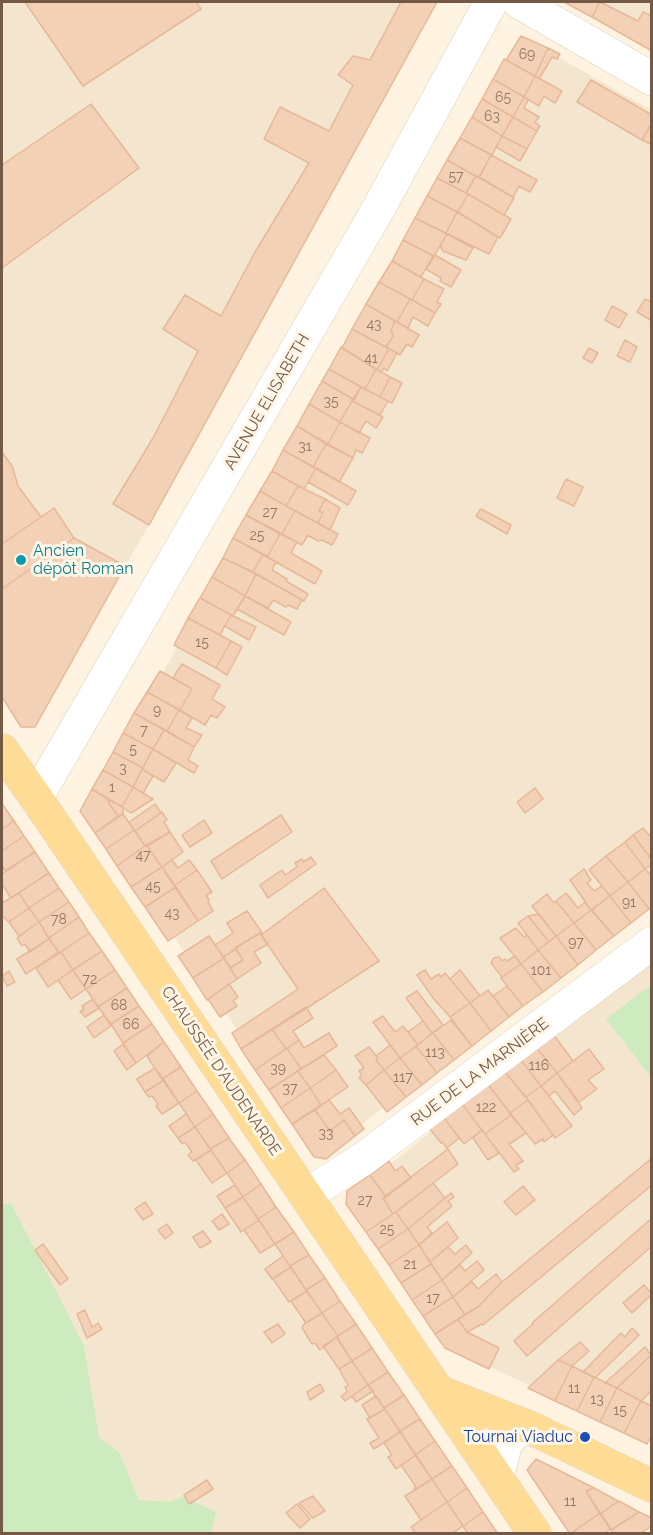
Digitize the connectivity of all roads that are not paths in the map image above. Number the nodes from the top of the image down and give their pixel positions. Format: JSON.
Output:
{"nodes":[{"id":1,"x":491,"y":2,"type":"edge"},
{"id":2,"x":519,"y":2,"type":"edge"},
{"id":3,"x":651,"y":79,"type":"edge"},
{"id":4,"x":3,"y":754,"type":"edge"},
{"id":5,"x":36,"y":798,"type":"junction"},
{"id":6,"x":651,"y":943,"type":"edge"},
{"id":7,"x":305,"y":1196,"type":"junction"},
{"id":8,"x":440,"y":1392,"type":"junction"},
{"id":9,"x":531,"y":1428,"type":"junction"},
{"id":10,"x":497,"y":1477,"type":"junction"},
{"id":11,"x":651,"y":1486,"type":"edge"},
{"id":12,"x":535,"y":1533,"type":"edge"}],
"edges":[{"from":1,"to":5,"type":"street","name":"AVENUE ELISABETH"},
{"from":2,"to":3,"type":"street"},
{"from":4,"to":5,"type":"main road","name":"CHAUSSÉE D'AUDENARDE"},
{"from":5,"to":7,"type":"main road","name":"CHAUSSÉE D'AUDENARDE"},
{"from":6,"to":7,"type":"street","name":"RUE DE LA MARNIÈRE"},
{"from":7,"to":8,"type":"main road","name":"CHAUSSÉE D'AUDENARDE"},
{"from":8,"to":9,"type":"main road"},
{"from":8,"to":10,"type":"main road","name":"CHAUSSÉE D'AUDENARDE"},
{"from":9,"to":10,"type":"street"},
{"from":9,"to":11,"type":"main road"},
{"from":10,"to":12,"type":"main road","name":"CHAUSSÉE D'AUDENARDE"}]}
